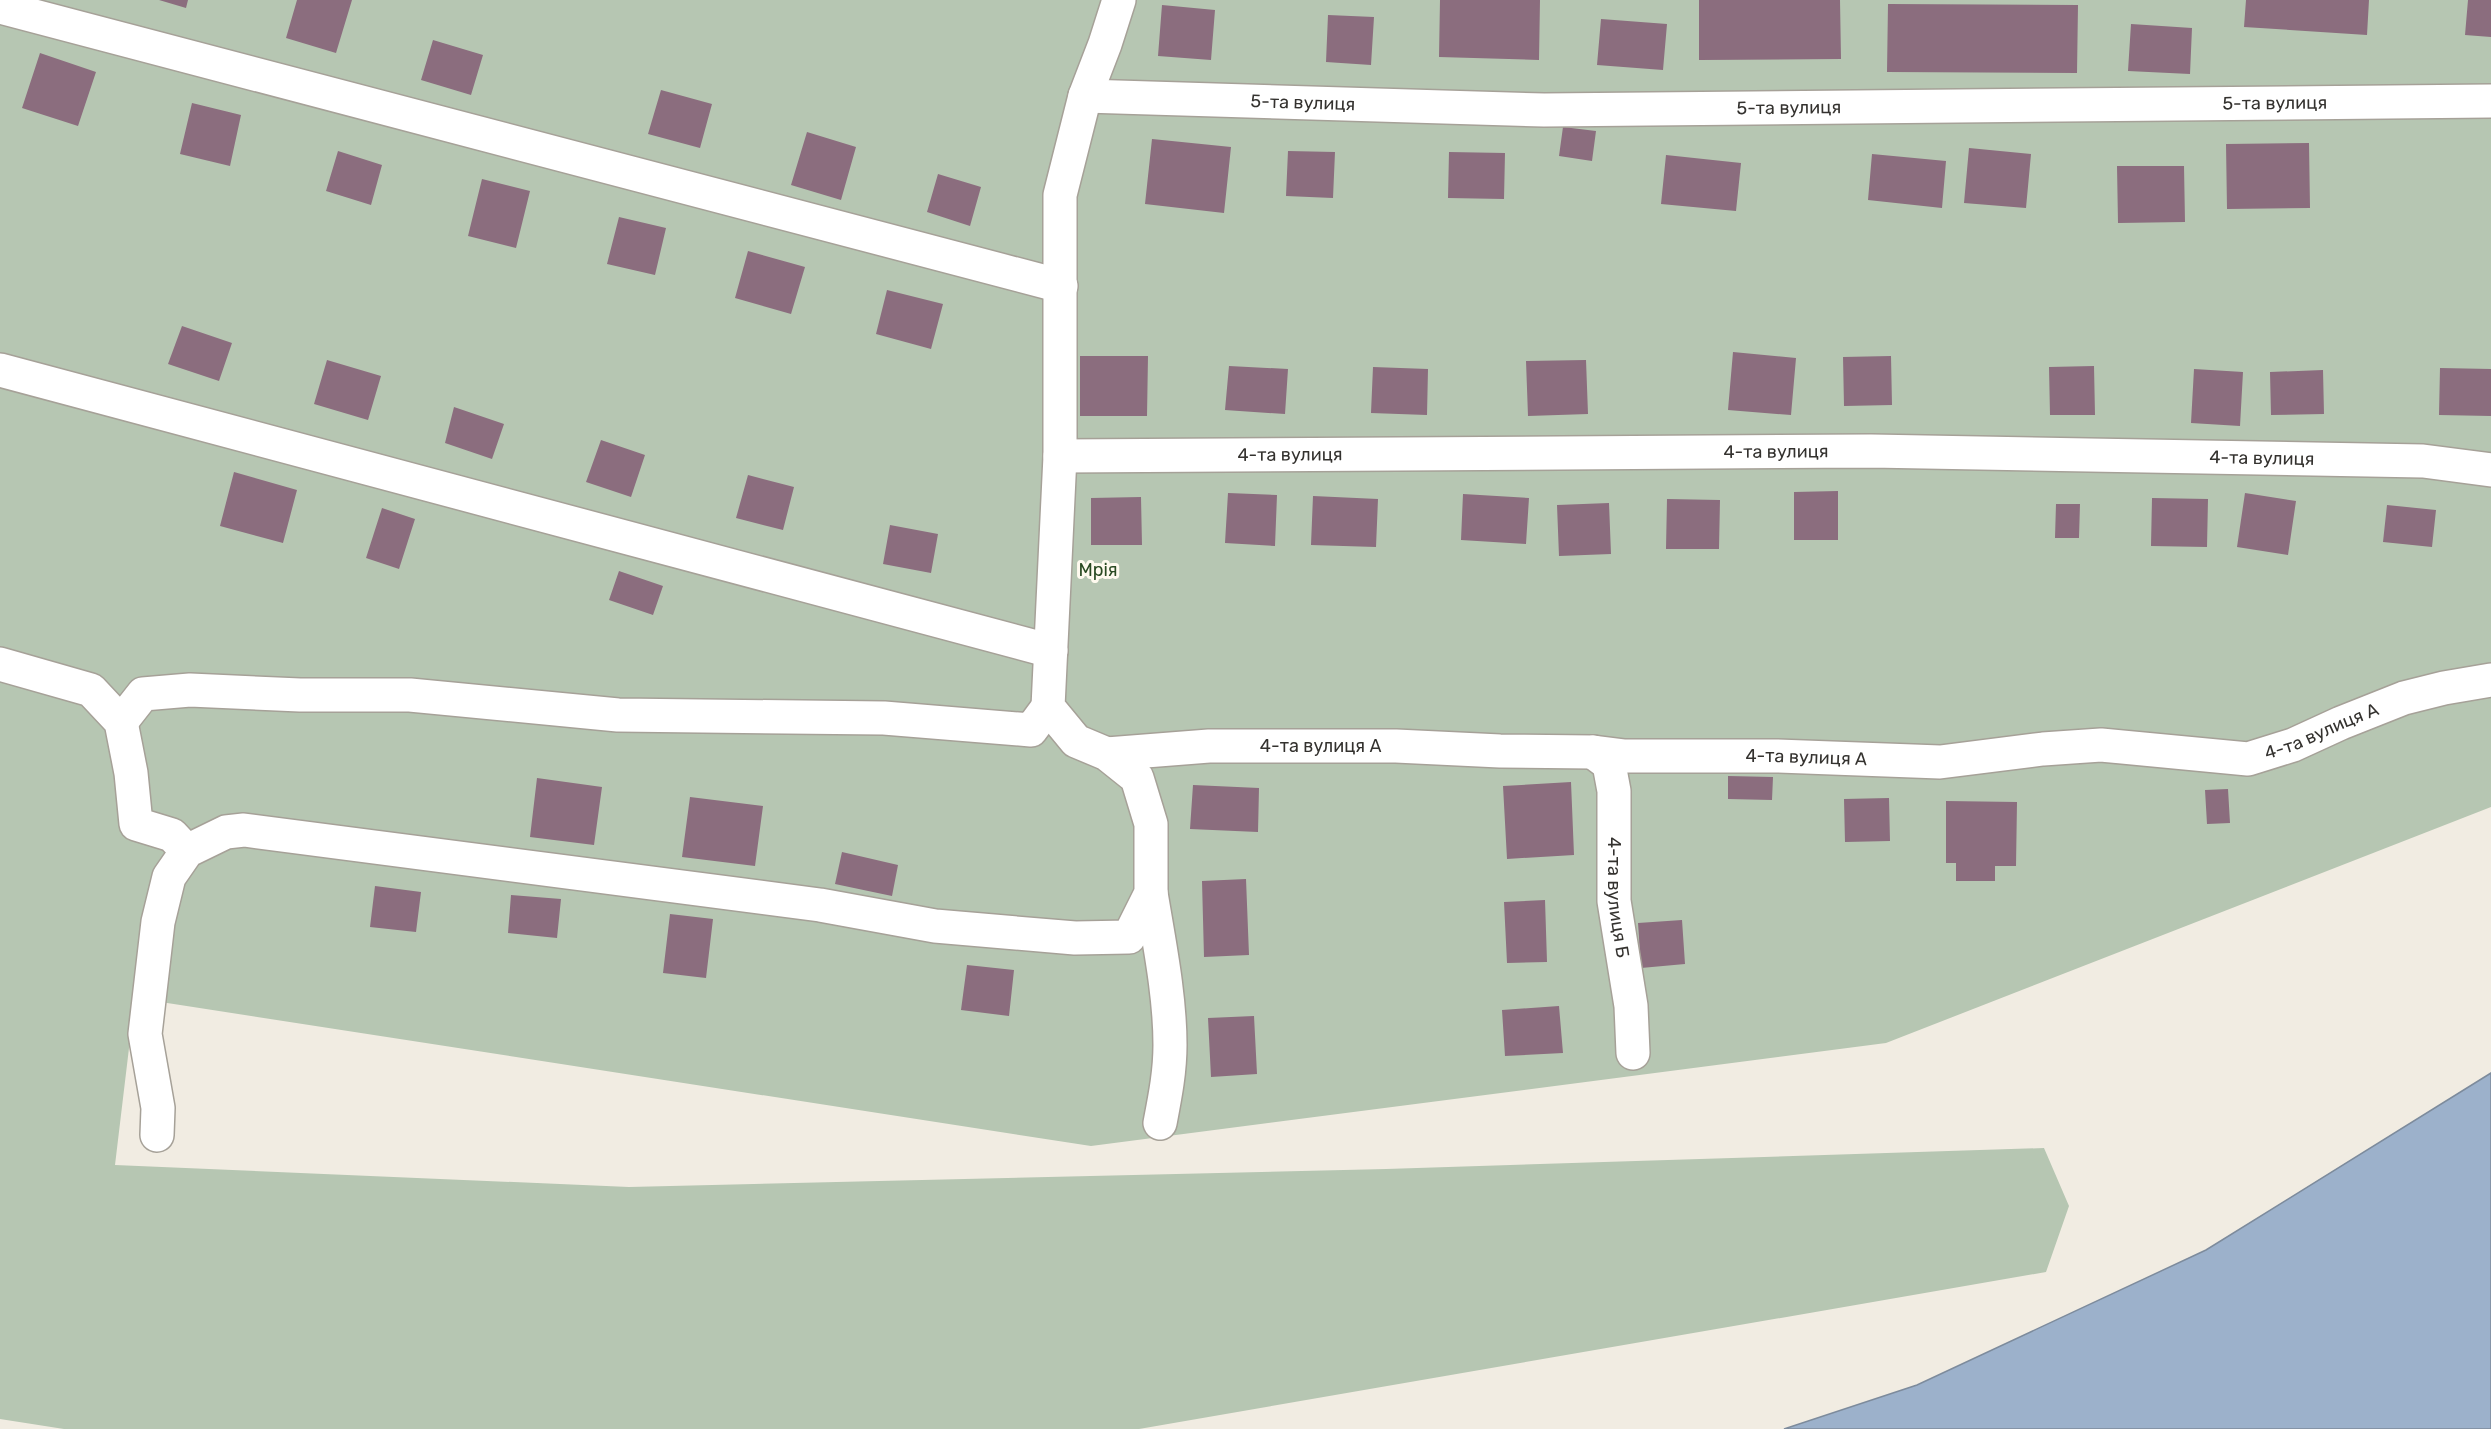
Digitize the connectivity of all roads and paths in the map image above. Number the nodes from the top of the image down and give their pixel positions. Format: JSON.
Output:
{"nodes":[{"id":1,"x":1119,"y":0,"type":"edge"},
{"id":2,"x":0,"y":7,"type":"edge"},
{"id":3,"x":1085,"y":96,"type":"junction"},
{"id":4,"x":2491,"y":101,"type":"edge"},
{"id":5,"x":1061,"y":286,"type":"junction"},
{"id":6,"x":0,"y":370,"type":"edge"},
{"id":7,"x":1060,"y":456,"type":"junction"},
{"id":8,"x":2491,"y":470,"type":"edge"},
{"id":9,"x":1051,"y":651,"type":"junction"},
{"id":10,"x":0,"y":664,"type":"edge"},
{"id":11,"x":2491,"y":680,"type":"edge"},
{"id":12,"x":1048,"y":707,"type":"junction"},
{"id":13,"x":121,"y":722,"type":"junction"},
{"id":14,"x":1593,"y":752,"type":"junction"},
{"id":15,"x":1107,"y":754,"type":"junction"},
{"id":16,"x":187,"y":851,"type":"junction"},
{"id":17,"x":1151,"y":893,"type":"junction"},
{"id":18,"x":1633,"y":1053,"type":"dead end"},
{"id":19,"x":1160,"y":1123,"type":"dead end"},
{"id":20,"x":157,"y":1135,"type":"dead end"}],
"edges":[{"from":1,"to":3,"type":"street"},
{"from":2,"to":5,"type":"street"},
{"from":3,"to":4,"type":"street","name":"5-та вулиця"},
{"from":3,"to":5,"type":"street"},
{"from":5,"to":7,"type":"street"},
{"from":6,"to":9,"type":"street"},
{"from":7,"to":8,"type":"street","name":"4-та вулиця"},
{"from":7,"to":9,"type":"street"},
{"from":9,"to":12,"type":"street"},
{"from":10,"to":13,"type":"street"},
{"from":11,"to":14,"type":"street","name":"4-та вулиця А"},
{"from":12,"to":13,"type":"street"},
{"from":12,"to":15,"type":"street"},
{"from":13,"to":16,"type":"street"},
{"from":14,"to":15,"type":"street","name":"4-та вулиця А"},
{"from":14,"to":18,"type":"street","name":"4-та вулиця Б"},
{"from":15,"to":17,"type":"street"},
{"from":16,"to":17,"type":"street"},
{"from":16,"to":20,"type":"street"},
{"from":17,"to":19,"type":"street"}]}
